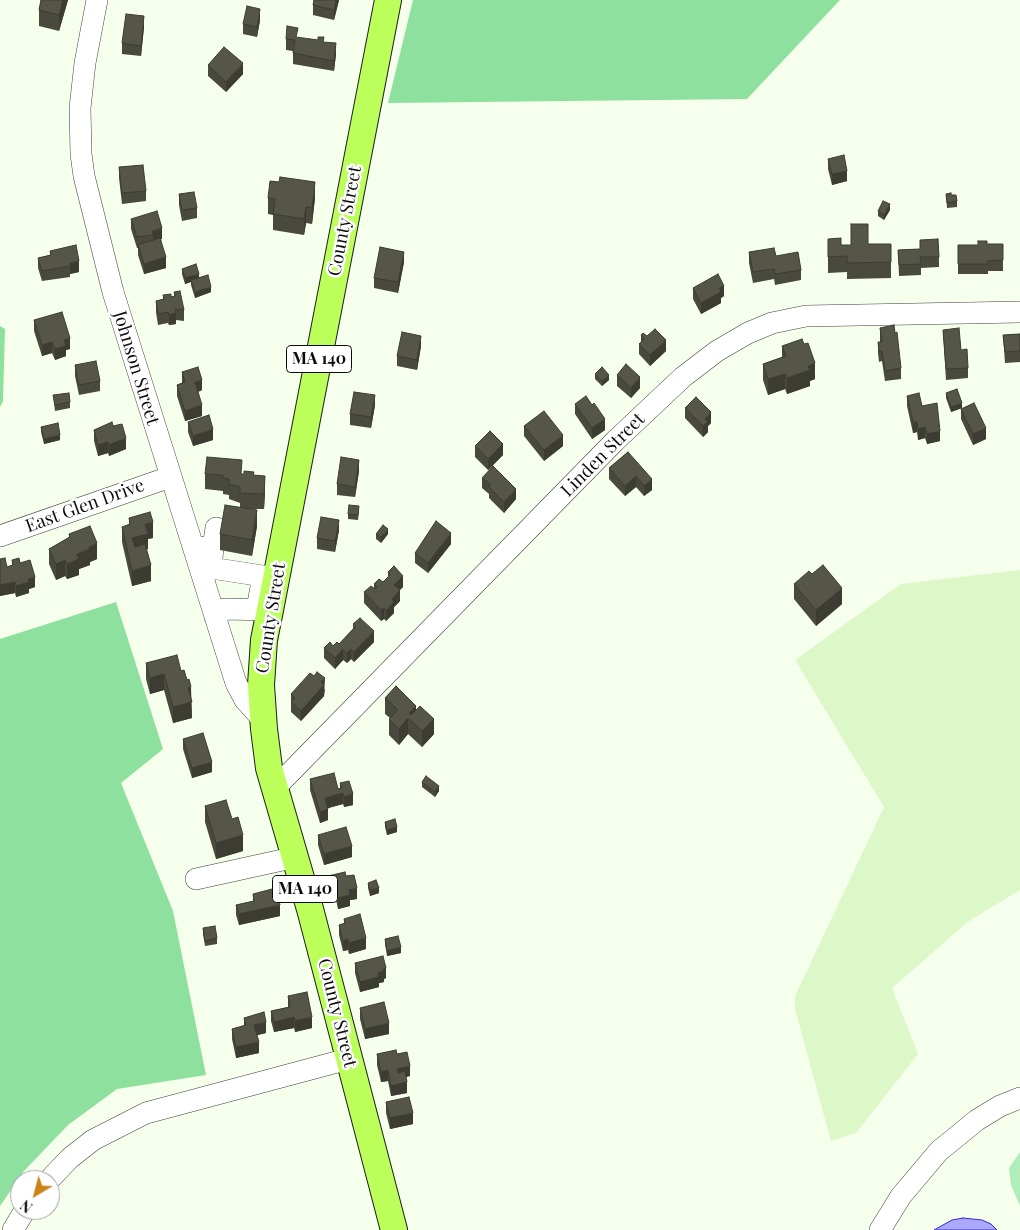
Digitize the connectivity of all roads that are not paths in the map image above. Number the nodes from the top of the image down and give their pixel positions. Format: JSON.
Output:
{"nodes":[{"id":1,"x":96,"y":0,"type":"edge"},
{"id":2,"x":388,"y":0,"type":"edge"},
{"id":3,"x":1020,"y":312,"type":"edge"},
{"id":4,"x":170,"y":477,"type":"junction"},
{"id":5,"x":0,"y":536,"type":"edge"},
{"id":6,"x":192,"y":546,"type":"junction"},
{"id":7,"x":219,"y":570,"type":"junction"},
{"id":8,"x":264,"y":610,"type":"junction"},
{"id":9,"x":220,"y":613,"type":"junction"},
{"id":10,"x":263,"y":720,"type":"junction"},
{"id":11,"x":276,"y":787,"type":"junction"},
{"id":12,"x":296,"y":857,"type":"junction"},
{"id":13,"x":196,"y":880,"type":"dead end"},
{"id":14,"x":348,"y":1059,"type":"junction"},
{"id":15,"x":1020,"y":1098,"type":"edge"},
{"id":16,"x":59,"y":1170,"type":"edge"},
{"id":17,"x":394,"y":1230,"type":"edge"},
{"id":18,"x":880,"y":1230,"type":"edge"}],
"edges":[{"from":1,"to":4,"type":"street","name":"Johnson Street"},
{"from":2,"to":8,"type":"main road","name":"County Street","number":"MA 140"},
{"from":3,"to":11,"type":"street","name":"Linden Street"},
{"from":4,"to":5,"type":"street","name":"East Glen Drive"},
{"from":4,"to":6,"type":"street","name":"Johnson Street"},
{"from":6,"to":7,"type":"street"},
{"from":6,"to":9,"type":"street","name":"Johnson Street"},
{"from":7,"to":8,"type":"street"},
{"from":7,"to":9,"type":"street"},
{"from":8,"to":9,"type":"street"},
{"from":8,"to":10,"type":"main road","name":"County Street","number":"MA 140"},
{"from":9,"to":10,"type":"street","name":"Johnson Street"},
{"from":10,"to":11,"type":"main road","name":"County Street","number":"MA 140"},
{"from":11,"to":12,"type":"main road","name":"County Street","number":"MA 140"},
{"from":12,"to":13,"type":"street"},
{"from":12,"to":14,"type":"main road","name":"County Street","number":"MA 140"},
{"from":14,"to":16,"type":"street"},
{"from":14,"to":17,"type":"main road","name":"County Street","number":"MA 140"},
{"from":15,"to":18,"type":"street"}]}
